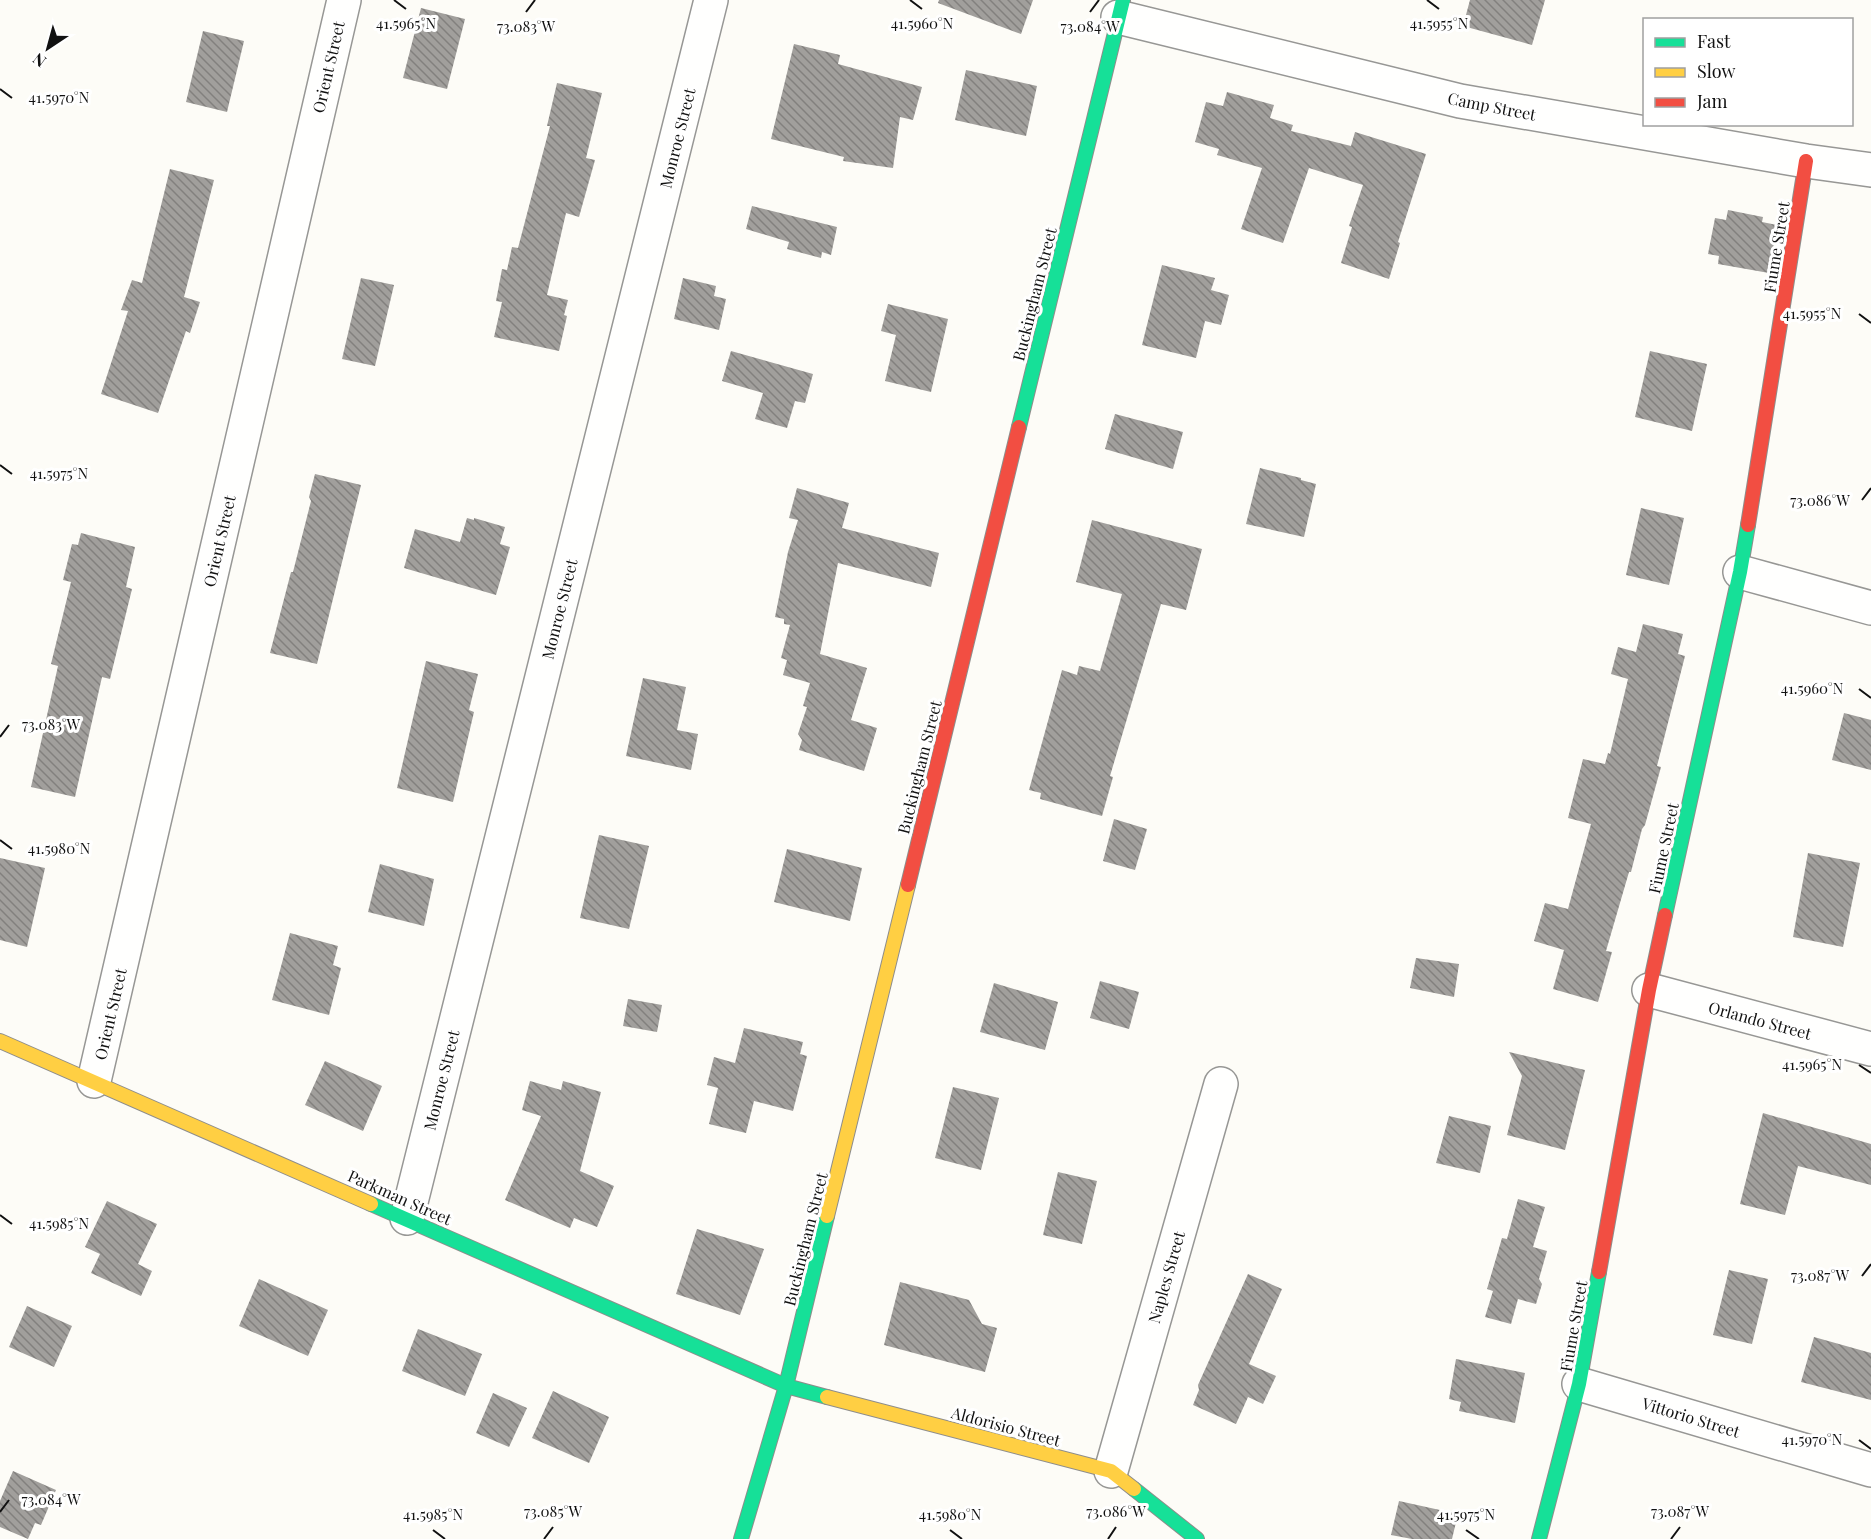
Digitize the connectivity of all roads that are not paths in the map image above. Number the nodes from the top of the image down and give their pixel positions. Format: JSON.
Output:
{"nodes":[{"id":1,"x":344,"y":0,"type":"edge"},
{"id":2,"x":711,"y":0,"type":"edge"},
{"id":3,"x":1121,"y":9,"type":"edge"},
{"id":4,"x":1806,"y":161,"type":"junction"},
{"id":5,"x":1871,"y":170,"type":"edge"},
{"id":6,"x":1740,"y":572,"type":"junction"},
{"id":7,"x":1871,"y":608,"type":"edge"},
{"id":8,"x":1649,"y":990,"type":"junction"},
{"id":9,"x":0,"y":1041,"type":"edge"},
{"id":10,"x":1871,"y":1049,"type":"edge"},
{"id":11,"x":94,"y":1081,"type":"junction"},
{"id":12,"x":1221,"y":1084,"type":"dead end"},
{"id":13,"x":406,"y":1218,"type":"junction"},
{"id":14,"x":1579,"y":1384,"type":"junction"},
{"id":15,"x":786,"y":1386,"type":"junction"},
{"id":16,"x":1871,"y":1470,"type":"edge"},
{"id":17,"x":1111,"y":1471,"type":"junction"},
{"id":18,"x":741,"y":1539,"type":"edge"},
{"id":19,"x":1197,"y":1539,"type":"edge"},
{"id":20,"x":1539,"y":1539,"type":"edge"}],
"edges":[{"from":1,"to":11,"type":"street","name":"Orient Street"},
{"from":2,"to":13,"type":"street","name":"Monroe Street"},
{"from":3,"to":4,"type":"street","name":"Camp Street"},
{"from":3,"to":15,"type":"street","name":"Buckingham Street"},
{"from":4,"to":5,"type":"street","name":"Camp Street"},
{"from":4,"to":6,"type":"street","name":"Fiume Street"},
{"from":6,"to":7,"type":"street"},
{"from":6,"to":8,"type":"street","name":"Fiume Street"},
{"from":8,"to":10,"type":"street","name":"Orlando Street"},
{"from":8,"to":14,"type":"street","name":"Fiume Street"},
{"from":9,"to":11,"type":"street","name":"Parkman Street"},
{"from":11,"to":13,"type":"street","name":"Parkman Street"},
{"from":12,"to":17,"type":"street","name":"Naples Street"},
{"from":13,"to":15,"type":"street","name":"Parkman Street"},
{"from":14,"to":16,"type":"street","name":"Vittorio Street"},
{"from":14,"to":20,"type":"street","name":"Fiume Street"},
{"from":15,"to":17,"type":"street","name":"Aldorisio Street"},
{"from":15,"to":18,"type":"street","name":"Buckingham Street"},
{"from":17,"to":19,"type":"street","name":"Aldorisio Street"}]}
